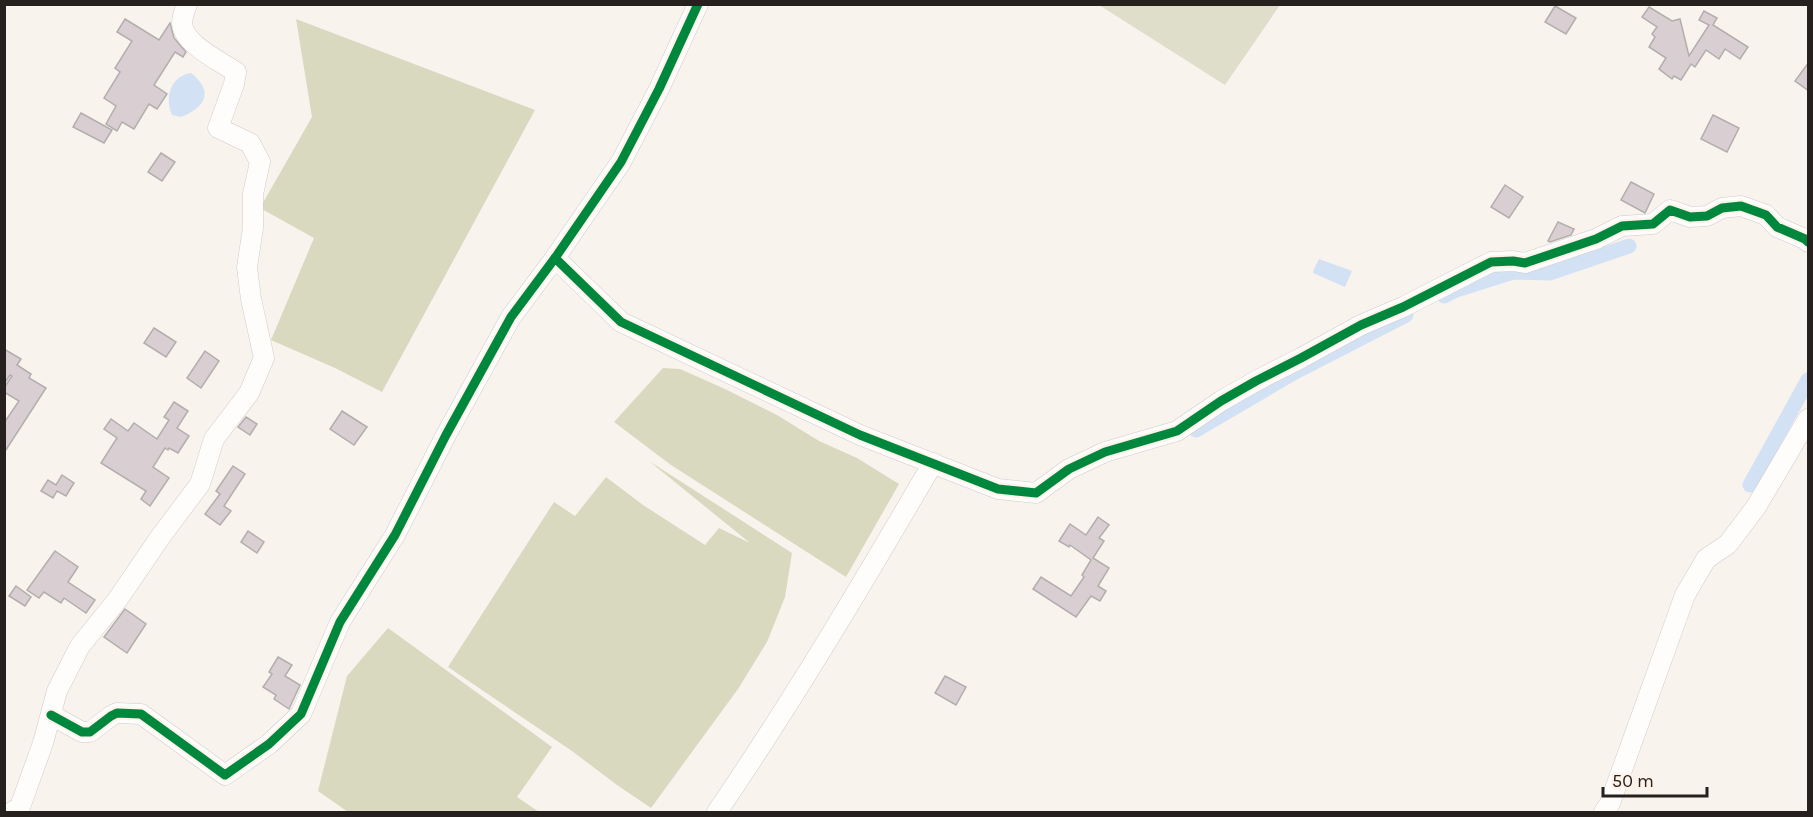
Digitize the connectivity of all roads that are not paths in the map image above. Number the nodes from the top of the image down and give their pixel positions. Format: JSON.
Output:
{"nodes":[{"id":1,"x":187,"y":4,"type":"edge"},
{"id":2,"x":698,"y":4,"type":"edge"},
{"id":3,"x":1809,"y":242,"type":"edge"},
{"id":4,"x":555,"y":258,"type":"junction"},
{"id":5,"x":1809,"y":419,"type":"edge"},
{"id":6,"x":933,"y":463,"type":"junction"},
{"id":7,"x":51,"y":715,"type":"junction"},
{"id":8,"x":12,"y":813,"type":"edge"},
{"id":9,"x":717,"y":813,"type":"edge"},
{"id":10,"x":1604,"y":813,"type":"edge"}],
"edges":[{"from":1,"to":7,"type":"street"},
{"from":2,"to":4,"type":"street"},
{"from":3,"to":6,"type":"street"},
{"from":4,"to":6,"type":"street"},
{"from":4,"to":7,"type":"street"},
{"from":5,"to":10,"type":"street"},
{"from":6,"to":9,"type":"street"},
{"from":7,"to":8,"type":"street"}]}
